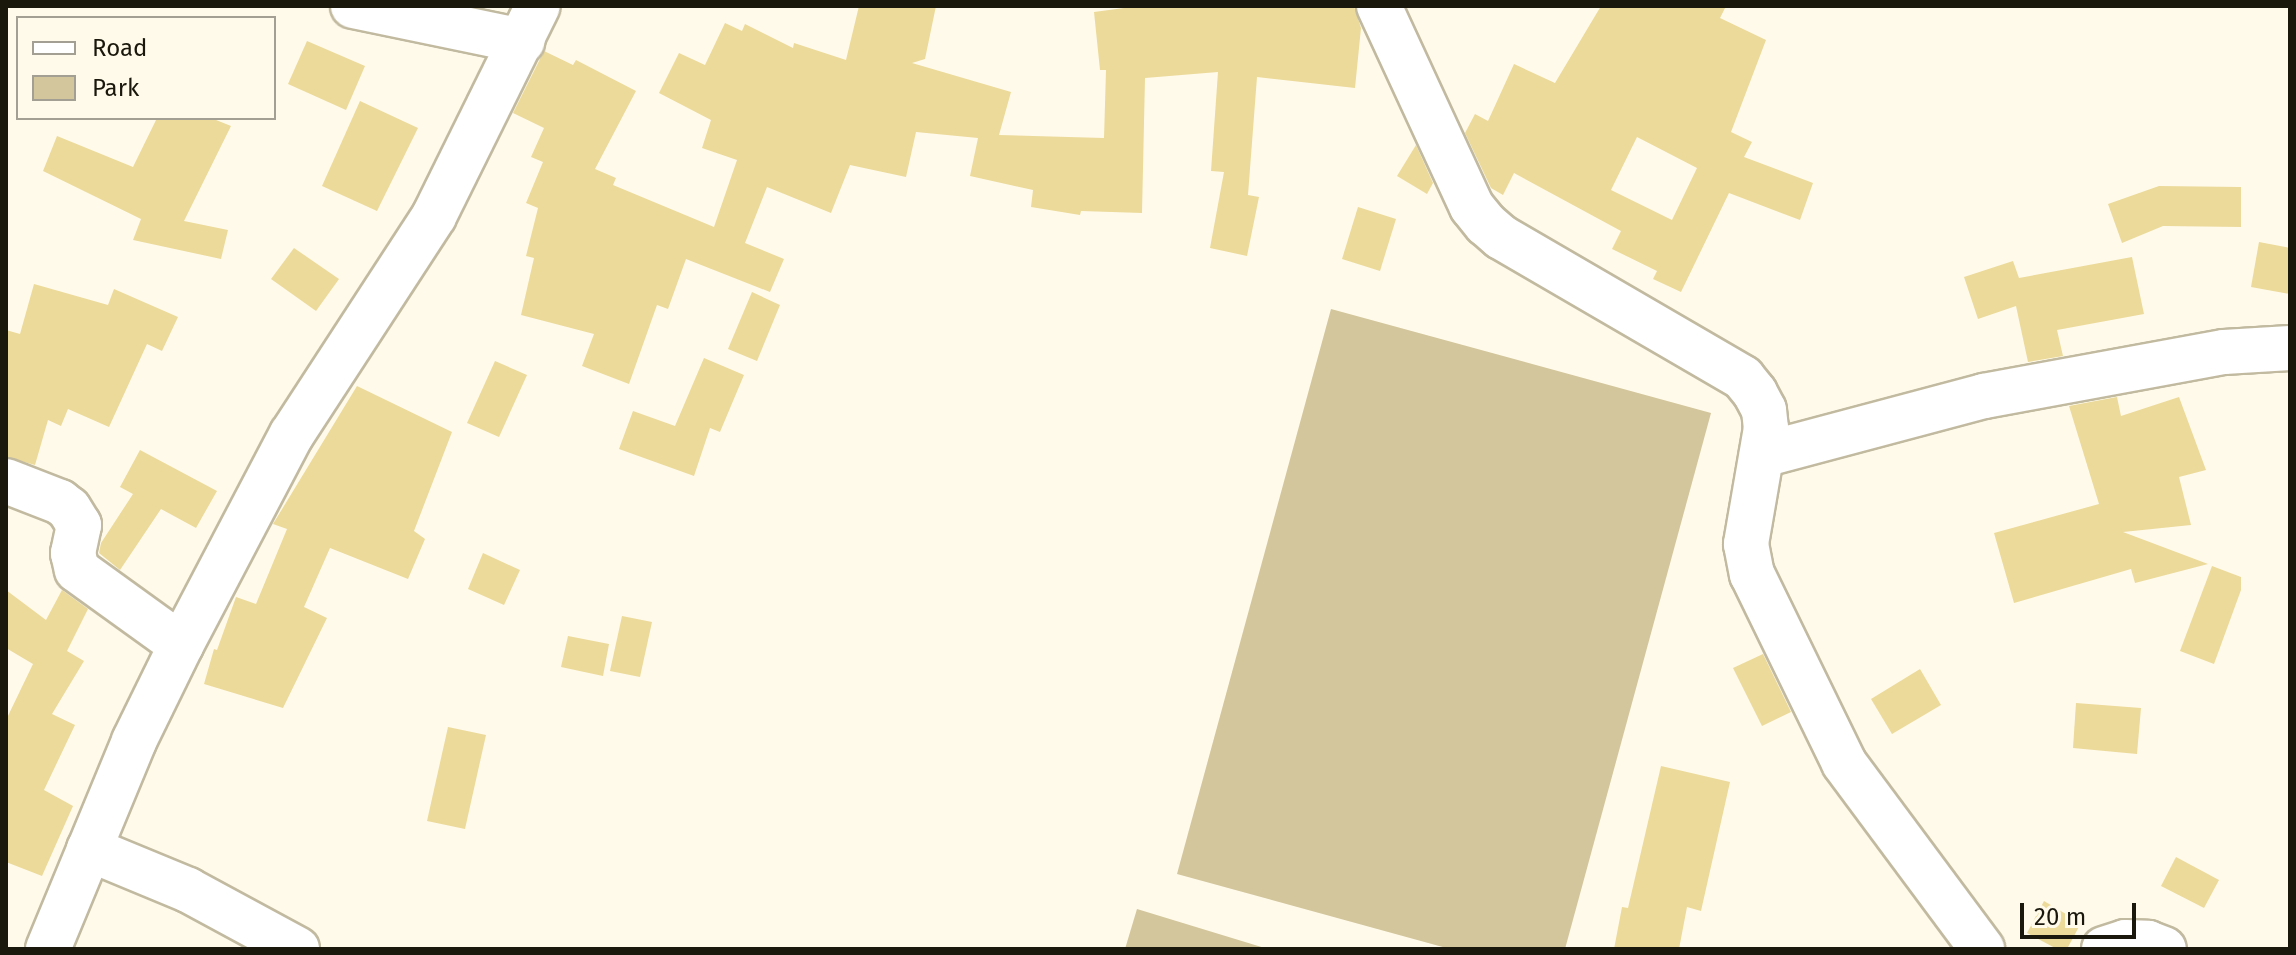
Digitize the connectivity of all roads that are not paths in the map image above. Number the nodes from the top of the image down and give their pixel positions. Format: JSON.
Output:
{"nodes":[{"id":1,"x":353,"y":6,"type":"edge"},
{"id":2,"x":1379,"y":6,"type":"edge"},
{"id":3,"x":530,"y":23,"type":"edge"},
{"id":4,"x":2290,"y":348,"type":"edge"},
{"id":5,"x":1762,"y":455,"type":"junction"},
{"id":6,"x":6,"y":481,"type":"edge"},
{"id":7,"x":181,"y":645,"type":"junction"},
{"id":8,"x":89,"y":849,"type":"junction"},
{"id":9,"x":48,"y":949,"type":"edge"},
{"id":10,"x":297,"y":949,"type":"edge"},
{"id":11,"x":1982,"y":949,"type":"edge"},
{"id":12,"x":2104,"y":949,"type":"edge"},
{"id":13,"x":2164,"y":949,"type":"edge"}],
"edges":[{"from":1,"to":3,"type":"street"},
{"from":2,"to":5,"type":"street"},
{"from":3,"to":7,"type":"street"},
{"from":4,"to":5,"type":"street"},
{"from":5,"to":11,"type":"street"},
{"from":6,"to":7,"type":"street"},
{"from":7,"to":8,"type":"street"},
{"from":8,"to":9,"type":"street"},
{"from":8,"to":10,"type":"street"},
{"from":12,"to":13,"type":"street"}]}
